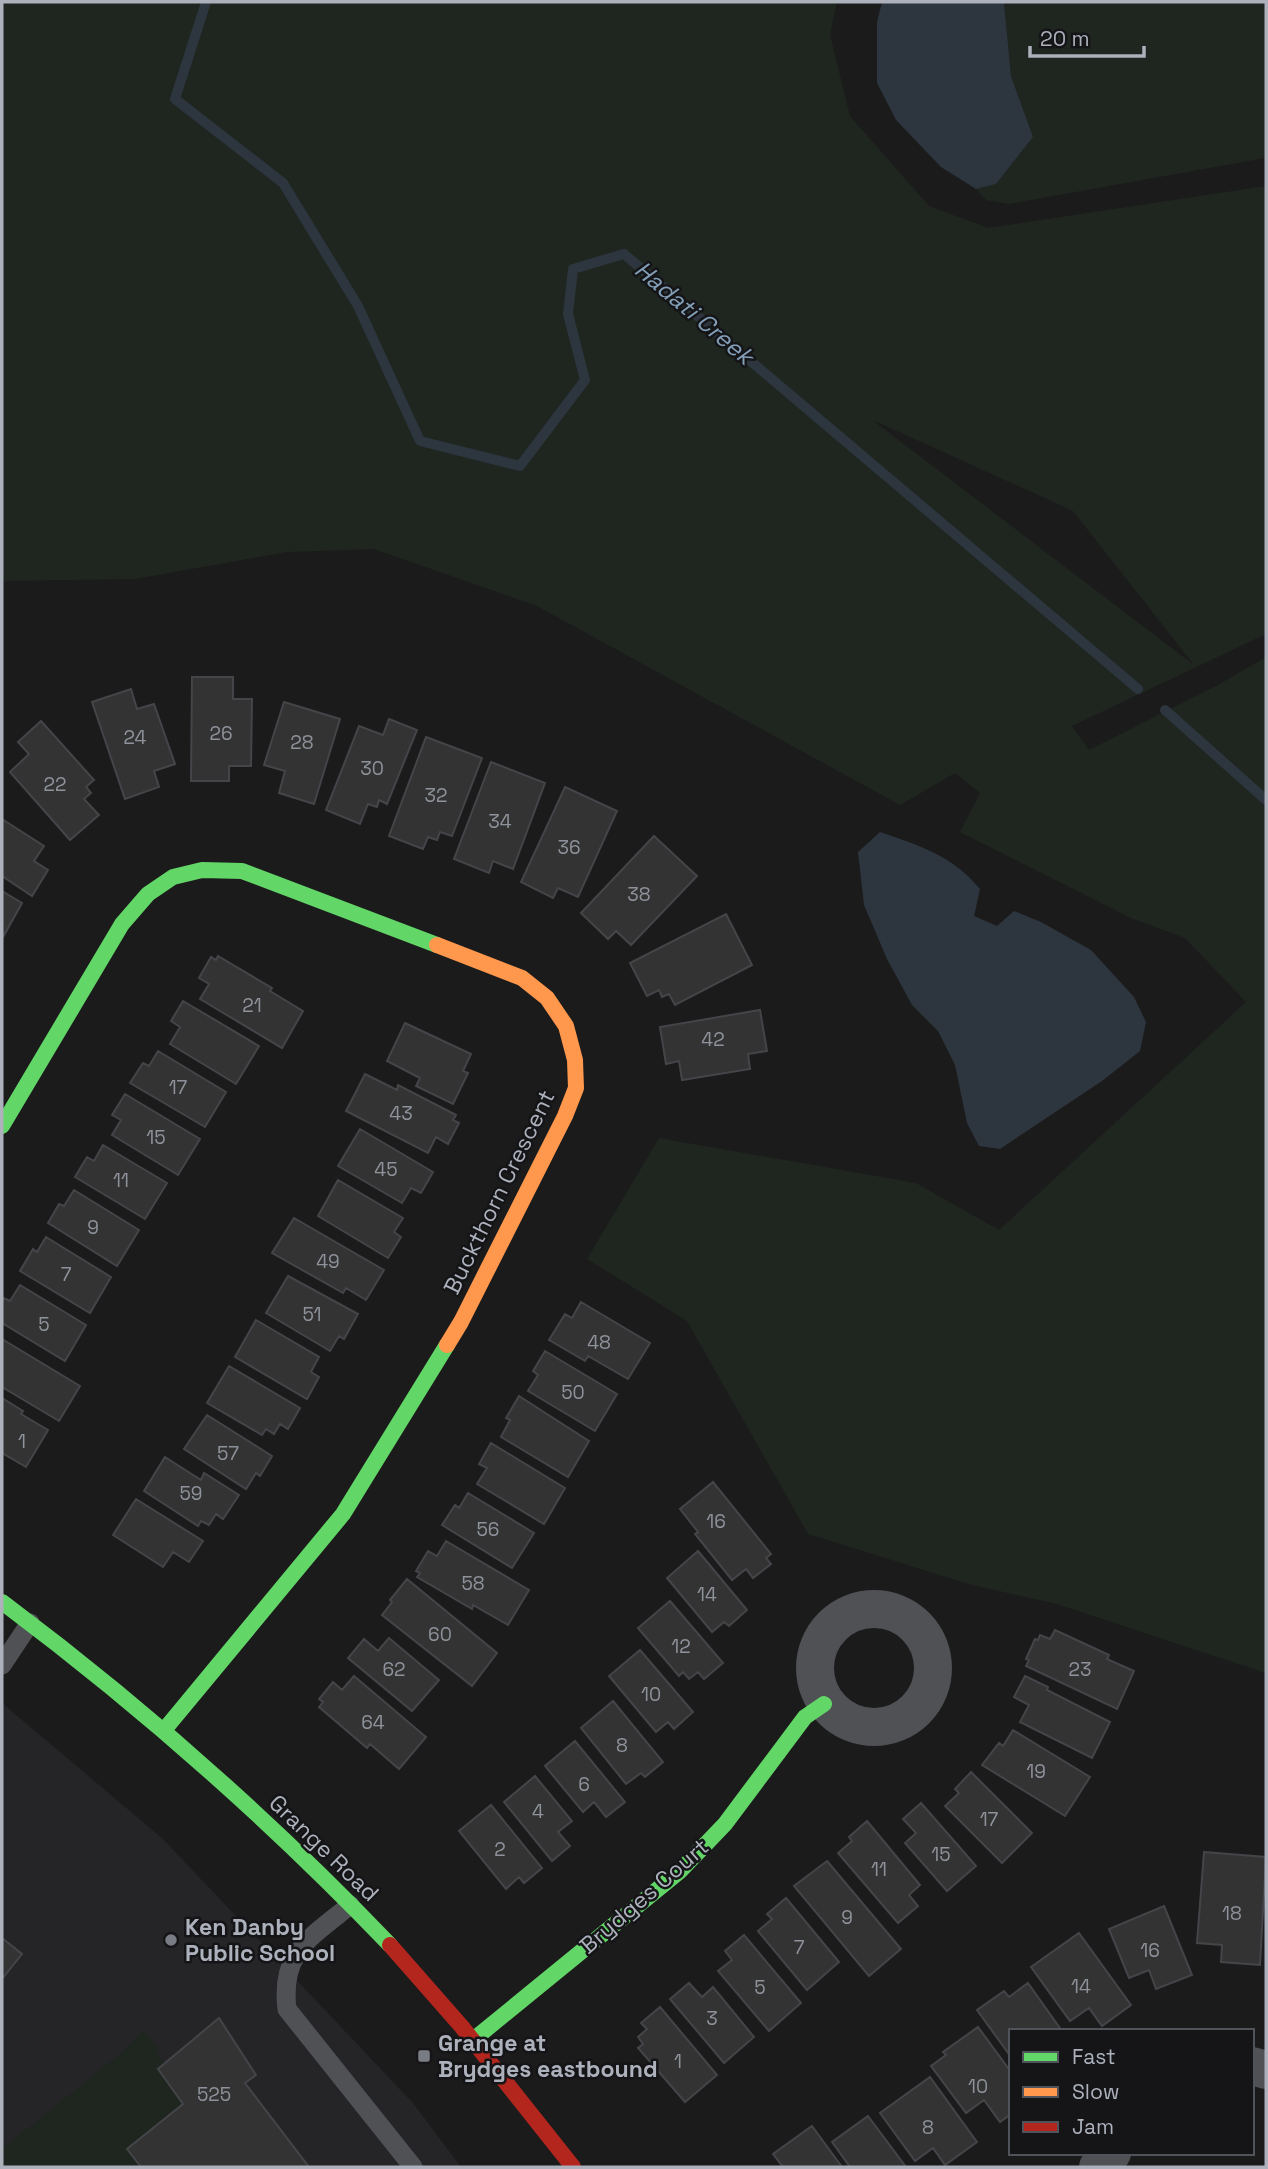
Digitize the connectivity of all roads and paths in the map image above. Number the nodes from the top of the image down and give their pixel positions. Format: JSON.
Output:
{"nodes":[{"id":1,"x":2,"y":1126,"type":"edge"},
{"id":2,"x":2,"y":1602,"type":"edge"},
{"id":3,"x":30,"y":1623,"type":"junction"},
{"id":4,"x":2,"y":1665,"type":"edge"},
{"id":5,"x":824,"y":1704,"type":"dead end"},
{"id":6,"x":165,"y":1729,"type":"junction"},
{"id":7,"x":350,"y":1905,"type":"junction"},
{"id":8,"x":473,"y":2040,"type":"junction"},
{"id":9,"x":413,"y":2167,"type":"edge"},
{"id":10,"x":573,"y":2167,"type":"edge"}],
"edges":[{"from":1,"to":6,"type":"street","name":"Buckthorn Crescent"},
{"from":2,"to":3,"type":"street","name":"Grange Road"},
{"from":3,"to":4,"type":"lane"},
{"from":3,"to":6,"type":"street","name":"Grange Road"},
{"from":5,"to":8,"type":"street","name":"Brydges Court"},
{"from":6,"to":7,"type":"street","name":"Grange Road"},
{"from":7,"to":8,"type":"street","name":"Grange Road"},
{"from":7,"to":9,"type":"lane"},
{"from":8,"to":10,"type":"street","name":"Grange Road"}]}
